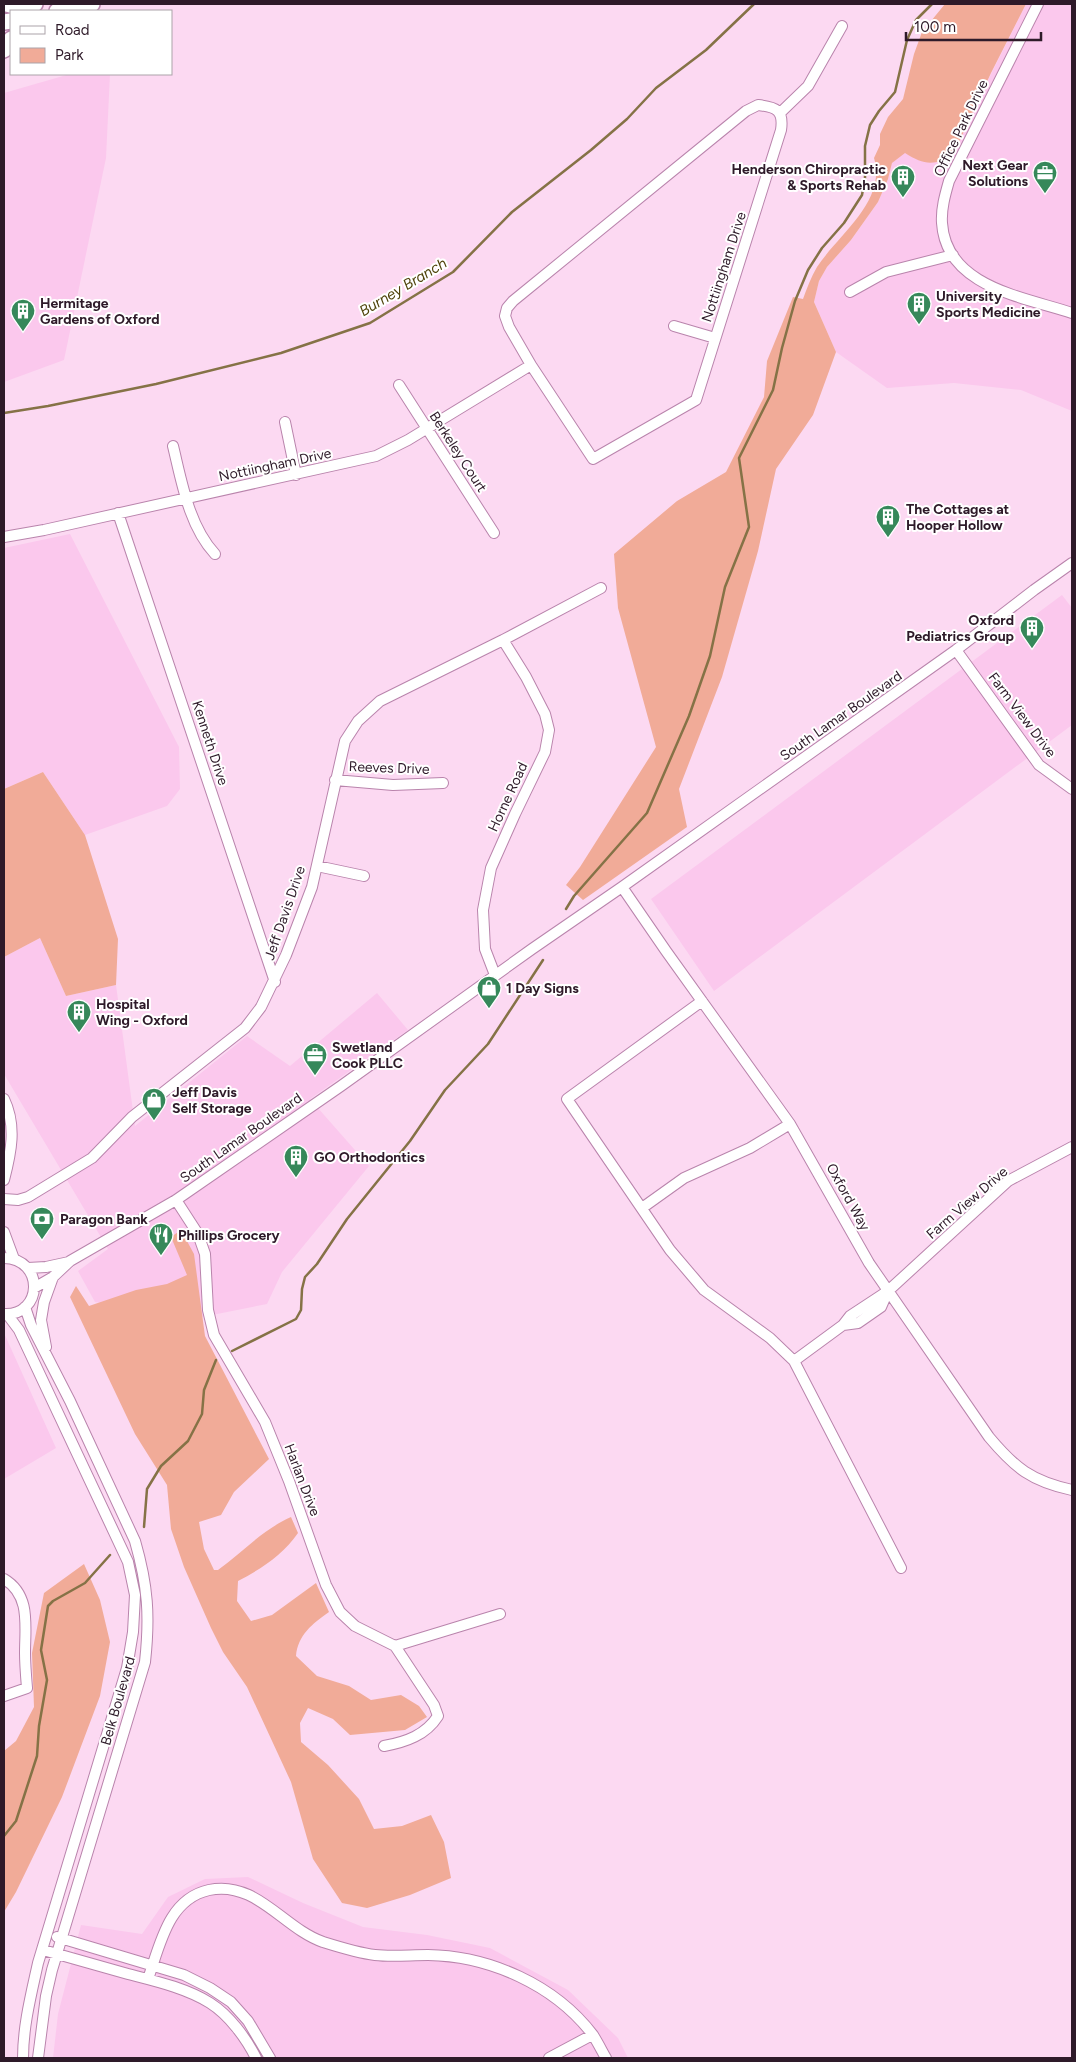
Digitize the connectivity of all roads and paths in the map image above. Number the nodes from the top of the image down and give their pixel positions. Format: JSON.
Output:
{"nodes":[{"id":1,"x":6,"y":4,"type":"edge"},
{"id":2,"x":36,"y":4,"type":"edge"},
{"id":3,"x":92,"y":4,"type":"edge"},
{"id":4,"x":1038,"y":4,"type":"edge"},
{"id":5,"x":65,"y":10,"type":"edge"},
{"id":6,"x":842,"y":26,"type":"dead end"},
{"id":7,"x":780,"y":113,"type":"junction"},
{"id":8,"x":953,"y":255,"type":"junction"},
{"id":9,"x":850,"y":292,"type":"dead end"},
{"id":10,"x":1072,"y":313,"type":"edge"},
{"id":11,"x":674,"y":326,"type":"dead end"},
{"id":12,"x":715,"y":338,"type":"junction"},
{"id":13,"x":531,"y":365,"type":"junction"},
{"id":14,"x":399,"y":385,"type":"dead end"},
{"id":15,"x":285,"y":422,"type":"dead end"},
{"id":16,"x":427,"y":429,"type":"junction"},
{"id":17,"x":173,"y":446,"type":"dead end"},
{"id":18,"x":296,"y":474,"type":"junction"},
{"id":19,"x":187,"y":498,"type":"junction"},
{"id":20,"x":118,"y":513,"type":"junction"},
{"id":21,"x":494,"y":533,"type":"dead end"},
{"id":22,"x":4,"y":537,"type":"edge"},
{"id":23,"x":215,"y":554,"type":"dead end"},
{"id":24,"x":1072,"y":563,"type":"edge"},
{"id":25,"x":600,"y":588,"type":"dead end"},
{"id":26,"x":503,"y":640,"type":"junction"},
{"id":27,"x":956,"y":650,"type":"junction"},
{"id":28,"x":335,"y":780,"type":"junction"},
{"id":29,"x":443,"y":783,"type":"dead end"},
{"id":30,"x":1072,"y":789,"type":"edge"},
{"id":31,"x":317,"y":866,"type":"junction"},
{"id":32,"x":364,"y":876,"type":"dead end"},
{"id":33,"x":622,"y":887,"type":"junction"},
{"id":34,"x":495,"y":975,"type":"junction"},
{"id":35,"x":275,"y":982,"type":"junction"},
{"id":36,"x":702,"y":1000,"type":"junction"},
{"id":37,"x":4,"y":1099,"type":"edge"},
{"id":38,"x":790,"y":1124,"type":"junction"},
{"id":39,"x":1072,"y":1148,"type":"edge"},
{"id":40,"x":4,"y":1180,"type":"edge"},
{"id":41,"x":4,"y":1198,"type":"edge"},
{"id":42,"x":176,"y":1200,"type":"junction"},
{"id":43,"x":642,"y":1208,"type":"junction"},
{"id":44,"x":4,"y":1232,"type":"edge"},
{"id":45,"x":9,"y":1258,"type":"edge"},
{"id":46,"x":70,"y":1261,"type":"junction"},
{"id":47,"x":28,"y":1268,"type":"junction"},
{"id":48,"x":53,"y":1277,"type":"junction"},
{"id":49,"x":34,"y":1288,"type":"junction"},
{"id":50,"x":888,"y":1291,"type":"junction"},
{"id":51,"x":25,"y":1307,"type":"junction"},
{"id":52,"x":5,"y":1314,"type":"edge"},
{"id":53,"x":48,"y":1358,"type":"junction"},
{"id":54,"x":794,"y":1361,"type":"junction"},
{"id":55,"x":1072,"y":1490,"type":"edge"},
{"id":56,"x":902,"y":1568,"type":"dead end"},
{"id":57,"x":4,"y":1579,"type":"edge"},
{"id":58,"x":500,"y":1614,"type":"dead end"},
{"id":59,"x":395,"y":1646,"type":"junction"},
{"id":60,"x":4,"y":1696,"type":"edge"},
{"id":61,"x":384,"y":1746,"type":"dead end"},
{"id":62,"x":47,"y":1934,"type":"junction"},
{"id":63,"x":62,"y":1938,"type":"junction"},
{"id":64,"x":43,"y":1950,"type":"junction"},
{"id":65,"x":57,"y":1954,"type":"junction"},
{"id":66,"x":153,"y":1965,"type":"junction"},
{"id":67,"x":148,"y":1979,"type":"junction"},
{"id":68,"x":592,"y":2035,"type":"junction"},
{"id":69,"x":22,"y":2058,"type":"edge"},
{"id":70,"x":38,"y":2058,"type":"edge"},
{"id":71,"x":256,"y":2058,"type":"edge"},
{"id":72,"x":270,"y":2058,"type":"edge"},
{"id":73,"x":549,"y":2058,"type":"edge"},
{"id":74,"x":606,"y":2058,"type":"edge"}],
"edges":[{"from":1,"to":2,"type":"highway"},
{"from":3,"to":5,"type":"highway"},
{"from":4,"to":8,"type":"street","name":"Office Park Drive"},
{"from":6,"to":7,"type":"street"},
{"from":7,"to":12,"type":"street","name":"Nottiingham Drive"},
{"from":7,"to":13,"type":"street","name":"Nottiingham Drive"},
{"from":8,"to":9,"type":"street"},
{"from":8,"to":10,"type":"street","name":"Office Park Drive"},
{"from":11,"to":12,"type":"street"},
{"from":12,"to":13,"type":"street","name":"Nottiingham Drive"},
{"from":13,"to":16,"type":"street","name":"Nottiingham Drive"},
{"from":14,"to":16,"type":"street","name":"Berkeley Court"},
{"from":15,"to":18,"type":"street"},
{"from":16,"to":18,"type":"street","name":"Nottiingham Drive"},
{"from":16,"to":21,"type":"street","name":"Berkeley Court"},
{"from":17,"to":19,"type":"street"},
{"from":18,"to":19,"type":"street","name":"Nottiingham Drive"},
{"from":19,"to":20,"type":"street","name":"Nottiingham Drive"},
{"from":19,"to":23,"type":"street"},
{"from":20,"to":22,"type":"street","name":"Nottiingham Drive"},
{"from":20,"to":35,"type":"street","name":"Kenneth Drive"},
{"from":24,"to":27,"type":"street","name":"South Lamar Boulevard"},
{"from":25,"to":26,"type":"street","name":"Jeff Davis Drive"},
{"from":26,"to":28,"type":"street","name":"Jeff Davis Drive"},
{"from":26,"to":34,"type":"street","name":"Horne Road"},
{"from":27,"to":30,"type":"street","name":"Farm View Drive"},
{"from":27,"to":33,"type":"street","name":"South Lamar Boulevard"},
{"from":28,"to":29,"type":"street","name":"Reeves Drive"},
{"from":28,"to":31,"type":"street","name":"Jeff Davis Drive"},
{"from":31,"to":32,"type":"street"},
{"from":31,"to":35,"type":"street","name":"Jeff Davis Drive"},
{"from":33,"to":34,"type":"street","name":"South Lamar Boulevard"},
{"from":33,"to":36,"type":"street","name":"Oxford Way"},
{"from":34,"to":42,"type":"street","name":"South Lamar Boulevard"},
{"from":35,"to":41,"type":"street","name":"Jeff Davis Drive"},
{"from":36,"to":38,"type":"street","name":"Oxford Way"},
{"from":36,"to":43,"type":"street"},
{"from":37,"to":40,"type":"street"},
{"from":38,"to":43,"type":"street"},
{"from":38,"to":50,"type":"street","name":"Oxford Way"},
{"from":39,"to":50,"type":"street","name":"Farm View Drive"},
{"from":42,"to":46,"type":"street","name":"South Lamar Boulevard"},
{"from":42,"to":59,"type":"street","name":"Harlan Drive"},
{"from":43,"to":54,"type":"street"},
{"from":44,"to":45,"type":"street"},
{"from":45,"to":47,"type":"street"},
{"from":46,"to":47,"type":"street","name":"South Lamar Boulevard"},
{"from":46,"to":48,"type":"street","name":"South Lamar Boulevard"},
{"from":47,"to":49,"type":"street"},
{"from":48,"to":49,"type":"street","name":"South Lamar Boulevard"},
{"from":48,"to":53,"type":"street"},
{"from":49,"to":51,"type":"street"},
{"from":50,"to":54,"type":"street","name":"Farm View Drive"},
{"from":50,"to":55,"type":"street","name":"Oxford Way"},
{"from":51,"to":52,"type":"street"},
{"from":51,"to":53,"type":"street","name":"Belk Boulevard"},
{"from":52,"to":62,"type":"street","name":"Belk Boulevard"},
{"from":53,"to":63,"type":"street","name":"Belk Boulevard"},
{"from":54,"to":56,"type":"street"},
{"from":57,"to":60,"type":"street"},
{"from":58,"to":59,"type":"street"},
{"from":59,"to":61,"type":"street"},
{"from":62,"to":63,"type":"street"},
{"from":62,"to":64,"type":"street","name":"Belk Boulevard"},
{"from":63,"to":65,"type":"street","name":"Belk Boulevard"},
{"from":63,"to":66,"type":"street"},
{"from":64,"to":65,"type":"street"},
{"from":64,"to":69,"type":"street","name":"Belk Boulevard"},
{"from":65,"to":67,"type":"street"},
{"from":65,"to":70,"type":"street","name":"Belk Boulevard"},
{"from":66,"to":67,"type":"street"},
{"from":66,"to":68,"type":"street"},
{"from":66,"to":72,"type":"street"},
{"from":67,"to":71,"type":"street"},
{"from":68,"to":73,"type":"street"},
{"from":68,"to":74,"type":"street"}]}
